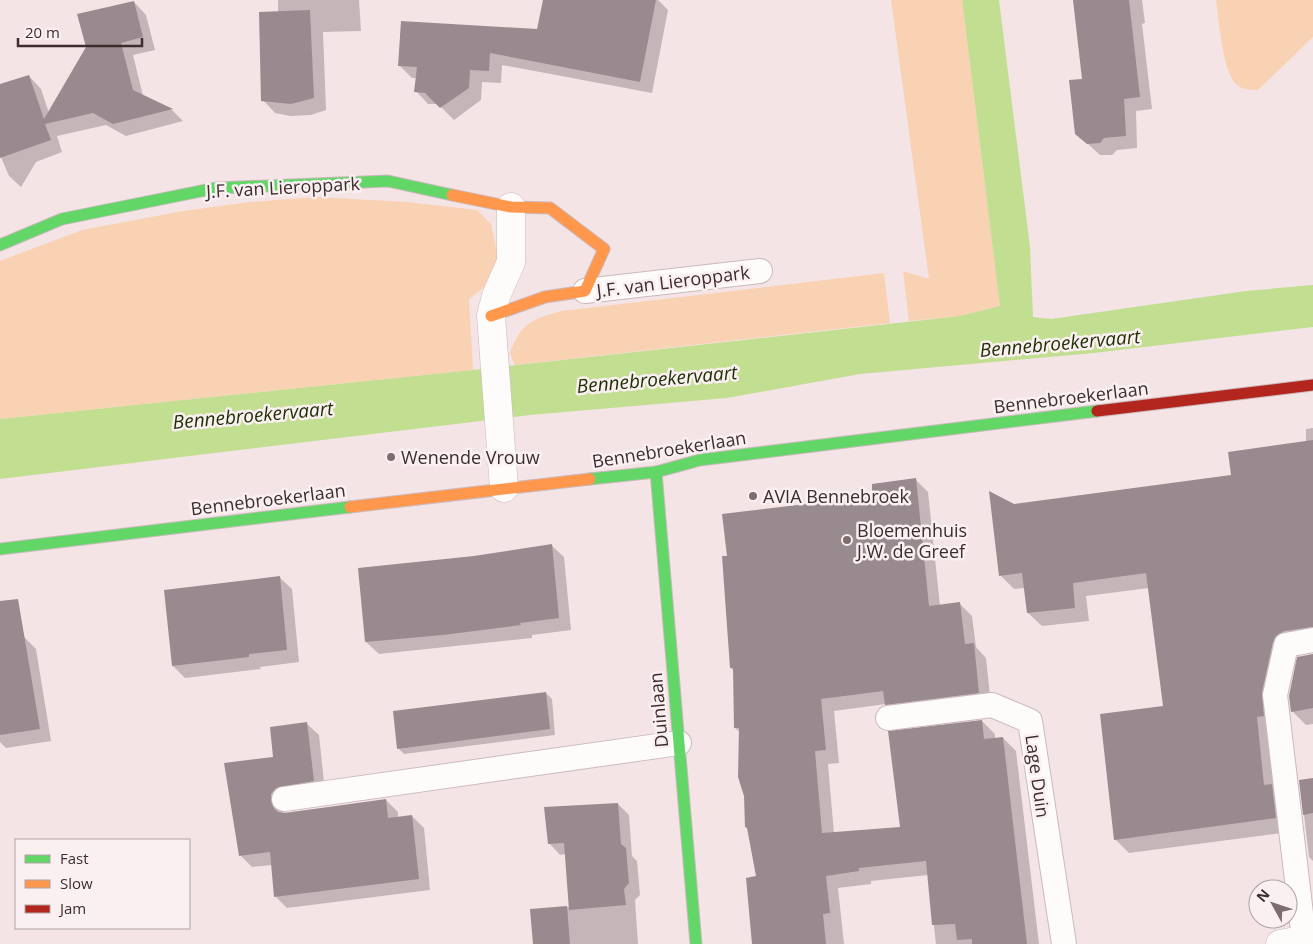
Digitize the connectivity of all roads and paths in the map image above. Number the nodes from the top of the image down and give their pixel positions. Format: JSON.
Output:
{"nodes":[{"id":1,"x":510,"y":207,"type":"junction"},
{"id":2,"x":0,"y":245,"type":"edge"},
{"id":3,"x":760,"y":271,"type":"dead end"},
{"id":4,"x":585,"y":291,"type":"junction"},
{"id":5,"x":491,"y":316,"type":"junction"},
{"id":6,"x":1313,"y":385,"type":"edge"},
{"id":7,"x":656,"y":472,"type":"junction"},
{"id":8,"x":504,"y":488,"type":"junction"},
{"id":9,"x":0,"y":549,"type":"edge"},
{"id":10,"x":1313,"y":640,"type":"edge"},
{"id":11,"x":888,"y":718,"type":"dead end"},
{"id":12,"x":678,"y":744,"type":"junction"},
{"id":13,"x":284,"y":799,"type":"dead end"},
{"id":14,"x":1299,"y":940,"type":"edge"},
{"id":15,"x":696,"y":944,"type":"edge"},
{"id":16,"x":1064,"y":944,"type":"edge"}],
"edges":[{"from":1,"to":2,"type":"street","name":"J.F. van Lieroppark"},
{"from":1,"to":4,"type":"street","name":"J.F. van Lieroppark"},
{"from":1,"to":5,"type":"street"},
{"from":3,"to":4,"type":"lane","name":"J.F. van Lieroppark"},
{"from":4,"to":5,"type":"street","name":"J.F. van Lieroppark"},
{"from":5,"to":8,"type":"street"},
{"from":6,"to":7,"type":"street","name":"Bennebroekerlaan"},
{"from":7,"to":8,"type":"street","name":"Bennebroekerlaan"},
{"from":7,"to":12,"type":"street","name":"Duinlaan"},
{"from":8,"to":9,"type":"street","name":"Bennebroekerlaan"},
{"from":10,"to":14,"type":"lane"},
{"from":11,"to":16,"type":"lane","name":"Lage Duin"},
{"from":12,"to":13,"type":"lane"},
{"from":12,"to":15,"type":"street","name":"Duinlaan"}]}
